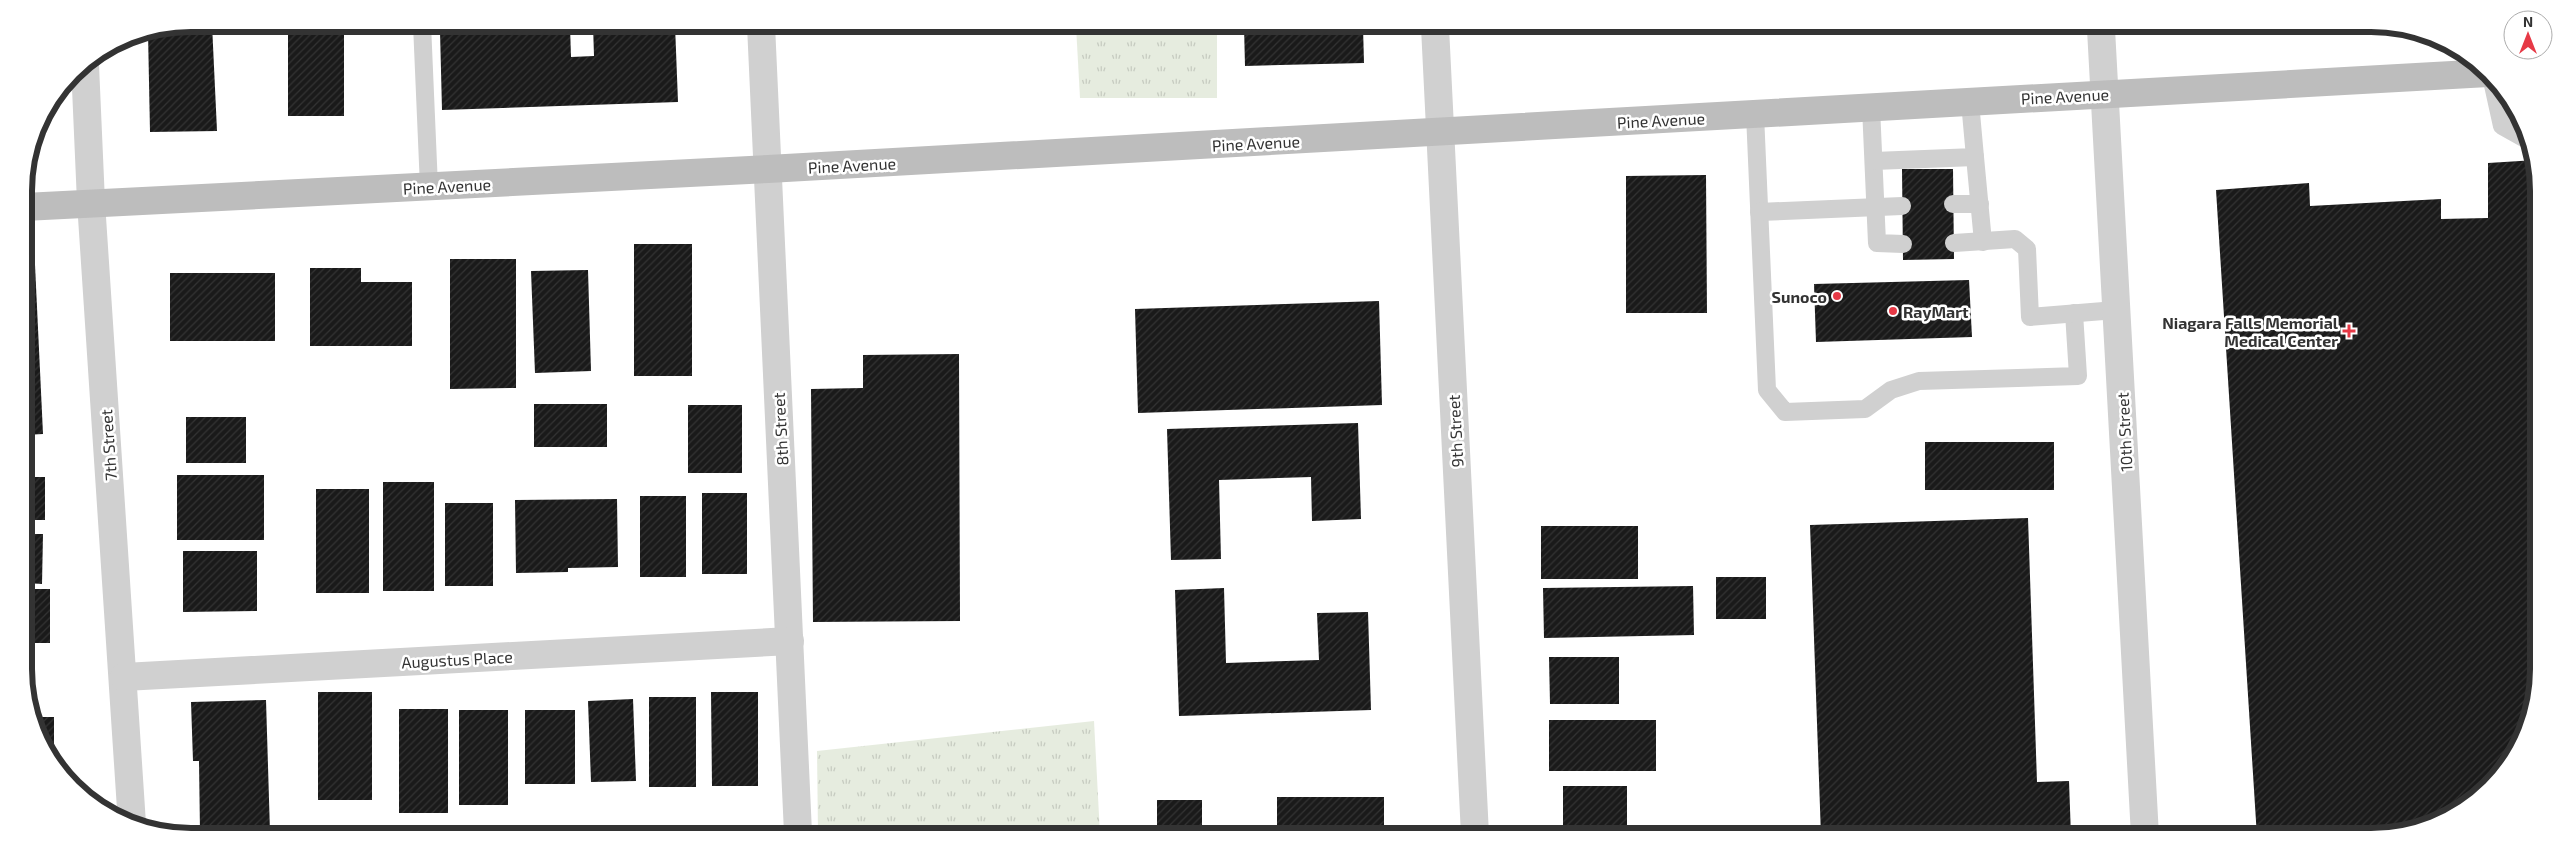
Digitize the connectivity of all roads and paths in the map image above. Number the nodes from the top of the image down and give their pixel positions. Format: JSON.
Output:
{"nodes":[{"id":1,"x":422,"y":33,"type":"edge"},
{"id":2,"x":761,"y":33,"type":"edge"},
{"id":3,"x":1435,"y":33,"type":"edge"},
{"id":4,"x":2101,"y":33,"type":"edge"},
{"id":5,"x":85,"y":74,"type":"edge"},
{"id":6,"x":2478,"y":74,"type":"edge"},
{"id":7,"x":2494,"y":91,"type":"edge"},
{"id":8,"x":2104,"y":94,"type":"junction"},
{"id":9,"x":1970,"y":102,"type":"junction"},
{"id":10,"x":1871,"y":108,"type":"junction"},
{"id":11,"x":1755,"y":114,"type":"junction"},
{"id":12,"x":1440,"y":133,"type":"junction"},
{"id":13,"x":2520,"y":136,"type":"edge"},
{"id":14,"x":1975,"y":157,"type":"junction"},
{"id":15,"x":1874,"y":161,"type":"junction"},
{"id":16,"x":768,"y":169,"type":"junction"},
{"id":17,"x":429,"y":187,"type":"junction"},
{"id":18,"x":92,"y":202,"type":"junction"},
{"id":19,"x":1953,"y":204,"type":"dead end"},
{"id":20,"x":1980,"y":204,"type":"junction"},
{"id":21,"x":33,"y":206,"type":"edge"},
{"id":22,"x":1877,"y":206,"type":"junction"},
{"id":23,"x":1902,"y":206,"type":"dead end"},
{"id":24,"x":1760,"y":212,"type":"junction"},
{"id":25,"x":1983,"y":242,"type":"junction"},
{"id":26,"x":1954,"y":243,"type":"dead end"},
{"id":27,"x":1902,"y":244,"type":"dead end"},
{"id":28,"x":2116,"y":310,"type":"junction"},
{"id":29,"x":2074,"y":313,"type":"junction"},
{"id":30,"x":790,"y":641,"type":"junction"},
{"id":31,"x":124,"y":677,"type":"junction"},
{"id":32,"x":132,"y":816,"type":"edge"},
{"id":33,"x":798,"y":828,"type":"edge"},
{"id":34,"x":1475,"y":828,"type":"edge"},
{"id":35,"x":2145,"y":828,"type":"edge"}],
"edges":[{"from":1,"to":17,"type":"lane"},
{"from":2,"to":16,"type":"street","name":"8th Street"},
{"from":3,"to":12,"type":"street","name":"9th Street"},
{"from":4,"to":8,"type":"street","name":"10th Street"},
{"from":5,"to":18,"type":"street","name":"7th Street"},
{"from":6,"to":8,"type":"main road","name":"Pine Avenue"},
{"from":7,"to":13,"type":"lane"},
{"from":8,"to":9,"type":"main road","name":"Pine Avenue"},
{"from":8,"to":28,"type":"street","name":"10th Street"},
{"from":9,"to":10,"type":"main road","name":"Pine Avenue"},
{"from":9,"to":14,"type":"lane"},
{"from":10,"to":11,"type":"main road","name":"Pine Avenue"},
{"from":10,"to":15,"type":"lane"},
{"from":11,"to":12,"type":"main road","name":"Pine Avenue"},
{"from":11,"to":24,"type":"lane"},
{"from":12,"to":16,"type":"main road","name":"Pine Avenue"},
{"from":12,"to":34,"type":"street","name":"9th Street"},
{"from":14,"to":15,"type":"lane"},
{"from":14,"to":20,"type":"lane"},
{"from":15,"to":22,"type":"lane"},
{"from":16,"to":17,"type":"main road","name":"Pine Avenue"},
{"from":16,"to":30,"type":"street","name":"8th Street"},
{"from":17,"to":18,"type":"main road","name":"Pine Avenue"},
{"from":18,"to":21,"type":"main road","name":"Pine Avenue"},
{"from":18,"to":31,"type":"street","name":"7th Street"},
{"from":19,"to":20,"type":"lane"},
{"from":20,"to":25,"type":"lane"},
{"from":22,"to":23,"type":"lane"},
{"from":22,"to":24,"type":"lane"},
{"from":22,"to":27,"type":"lane"},
{"from":24,"to":29,"type":"lane"},
{"from":25,"to":26,"type":"lane"},
{"from":25,"to":29,"type":"lane"},
{"from":28,"to":29,"type":"lane"},
{"from":28,"to":35,"type":"street","name":"10th Street"},
{"from":30,"to":31,"type":"street","name":"Augustus Place"},
{"from":30,"to":33,"type":"street","name":"8th Street"},
{"from":31,"to":32,"type":"street","name":"7th Street"}]}
